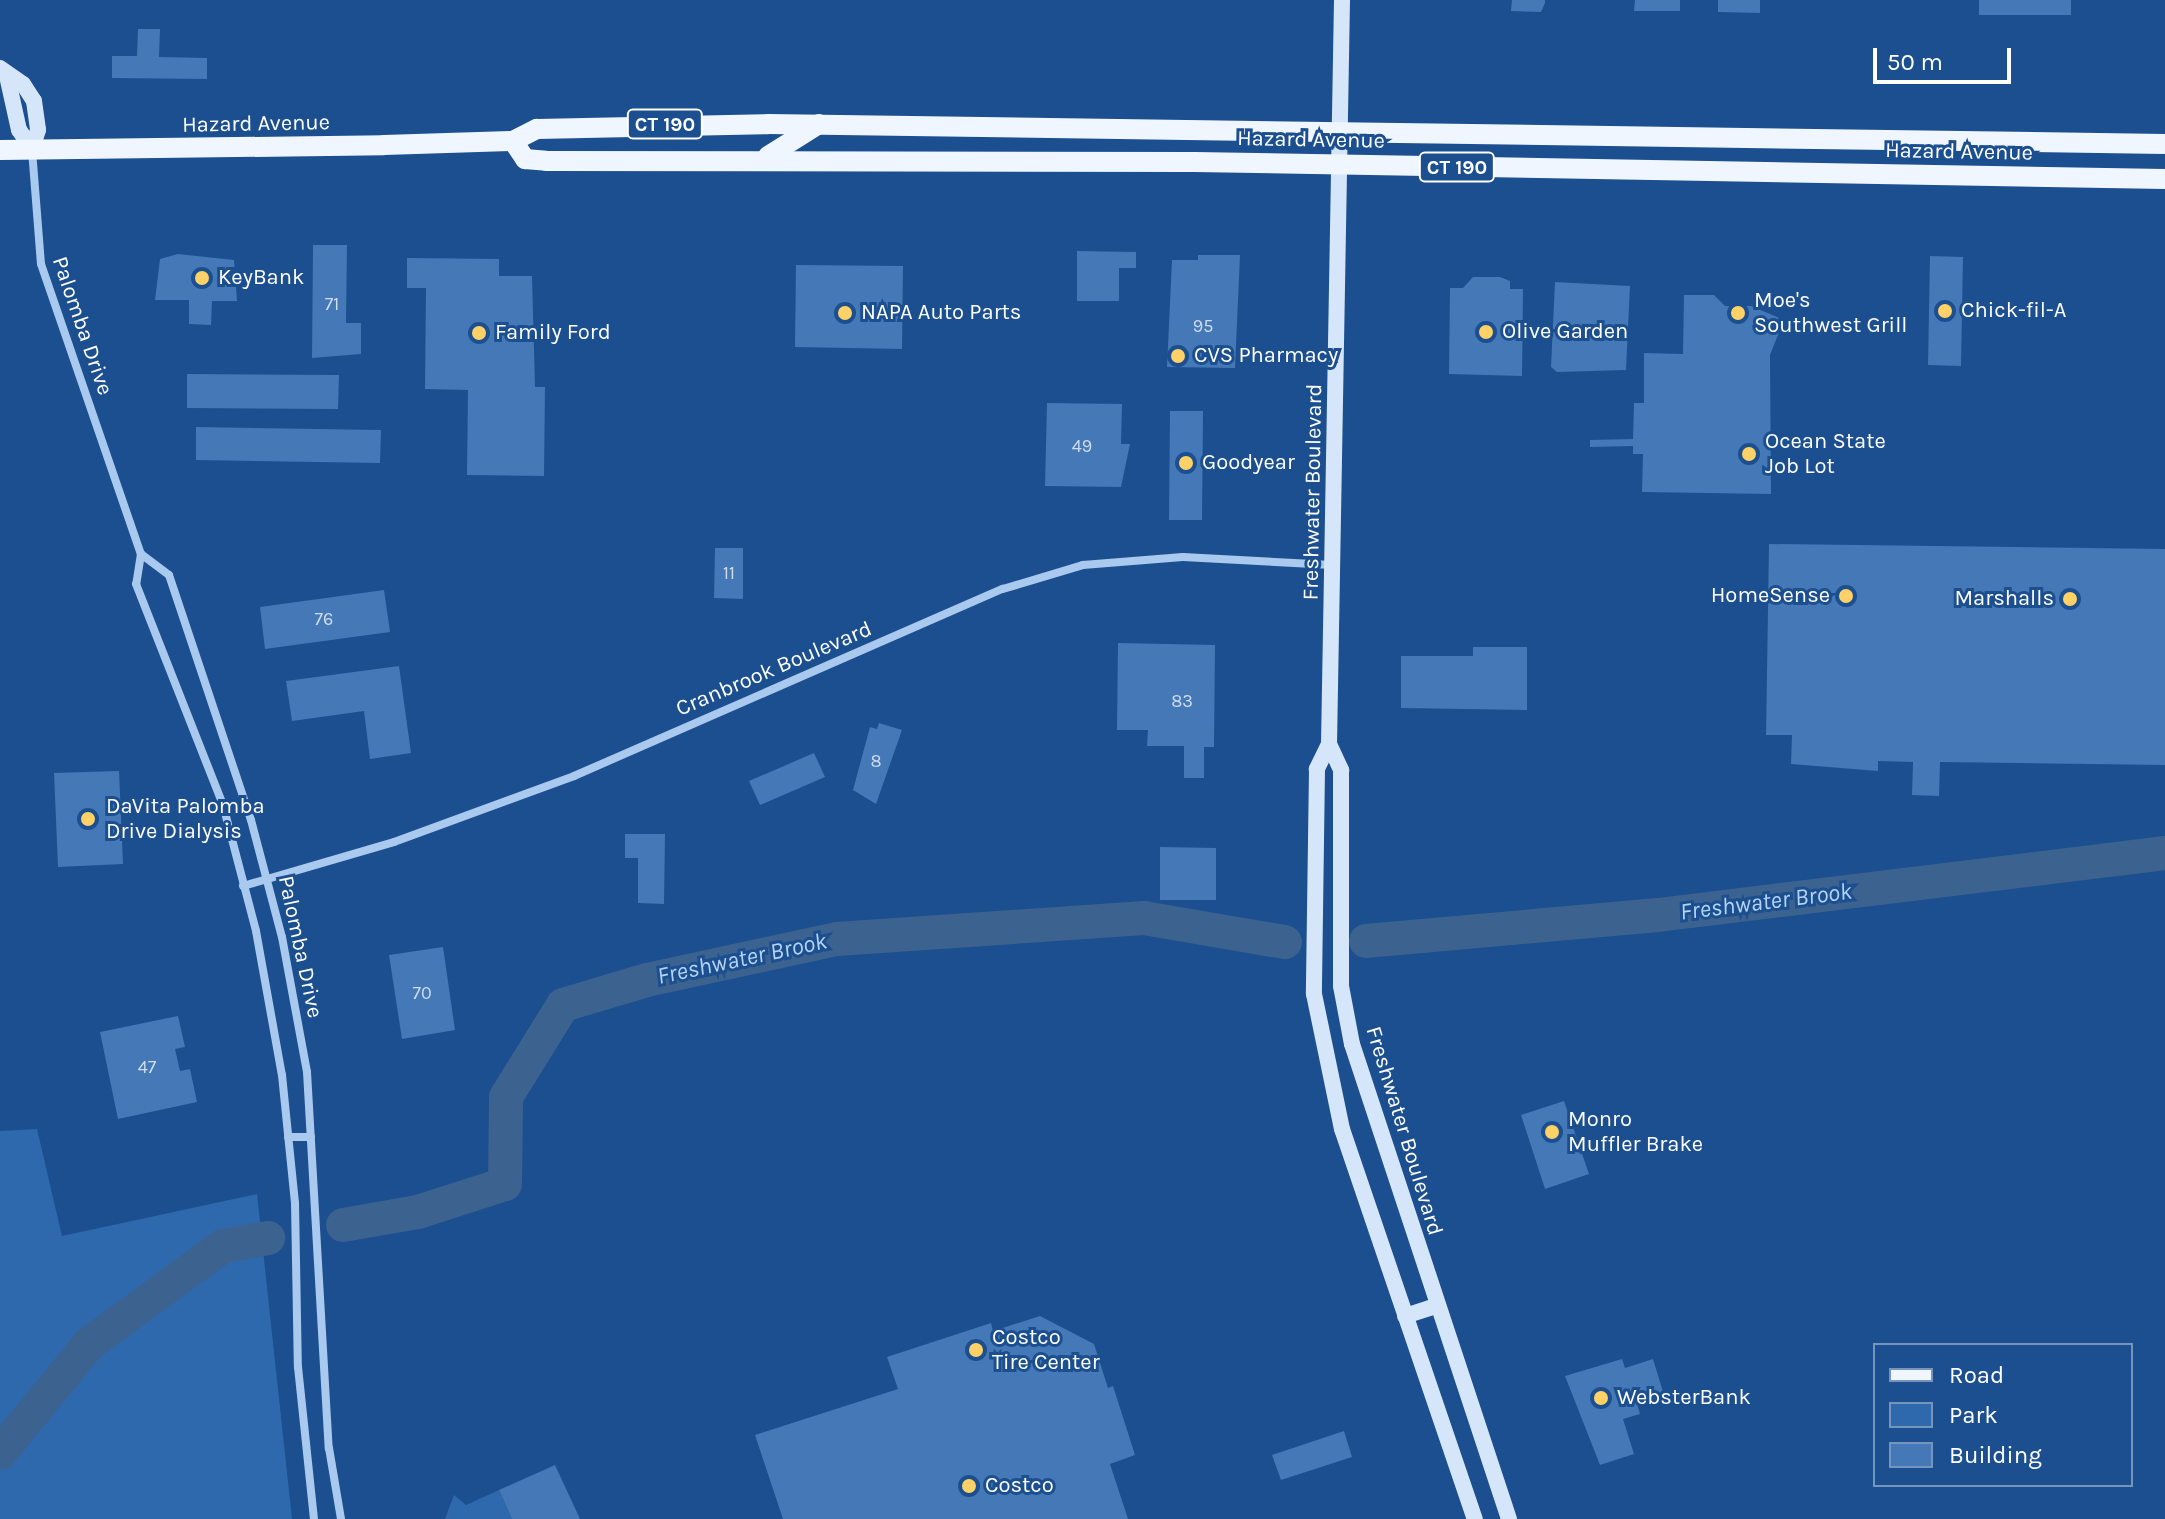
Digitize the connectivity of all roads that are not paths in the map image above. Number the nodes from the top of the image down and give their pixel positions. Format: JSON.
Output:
{"nodes":[{"id":1,"x":1342,"y":0,"type":"edge"},
{"id":2,"x":4,"y":72,"type":"edge"},
{"id":3,"x":819,"y":124,"type":"junction"},
{"id":4,"x":1340,"y":129,"type":"junction"},
{"id":5,"x":1852,"y":138,"type":"junction"},
{"id":6,"x":1881,"y":139,"type":"junction"},
{"id":7,"x":513,"y":141,"type":"junction"},
{"id":8,"x":2165,"y":144,"type":"edge"},
{"id":9,"x":32,"y":149,"type":"junction"},
{"id":10,"x":0,"y":150,"type":"edge"},
{"id":11,"x":748,"y":160,"type":"junction"},
{"id":12,"x":1340,"y":164,"type":"junction"},
{"id":13,"x":1853,"y":174,"type":"junction"},
{"id":14,"x":1880,"y":175,"type":"junction"},
{"id":15,"x":2165,"y":179,"type":"edge"},
{"id":16,"x":141,"y":554,"type":"junction"},
{"id":17,"x":1333,"y":565,"type":"junction"},
{"id":18,"x":1329,"y":744,"type":"junction"},
{"id":19,"x":267,"y":879,"type":"junction"},
{"id":20,"x":243,"y":886,"type":"junction"},
{"id":21,"x":288,"y":1137,"type":"junction"},
{"id":22,"x":311,"y":1137,"type":"junction"},
{"id":23,"x":1435,"y":1306,"type":"junction"},
{"id":24,"x":1405,"y":1316,"type":"junction"},
{"id":25,"x":314,"y":1519,"type":"edge"},
{"id":26,"x":341,"y":1519,"type":"edge"},
{"id":27,"x":1475,"y":1519,"type":"edge"},
{"id":28,"x":1509,"y":1519,"type":"edge"}],
"edges":[{"from":1,"to":4,"type":"street","name":"Freshwater Boulevard"},
{"from":2,"to":9,"type":"street"},
{"from":3,"to":4,"type":"main road","name":"Hazard Avenue","number":"CT 190"},
{"from":3,"to":7,"type":"main road","name":"Hazard Avenue","number":"CT 190"},
{"from":3,"to":11,"type":"main road"},
{"from":4,"to":5,"type":"main road","name":"Hazard Avenue","number":"CT 190"},
{"from":4,"to":12,"type":"street","name":"Freshwater Boulevard"},
{"from":5,"to":6,"type":"main road","name":"Hazard Avenue","number":"CT 190"},
{"from":5,"to":13,"type":"main road"},
{"from":6,"to":8,"type":"main road","name":"Hazard Avenue","number":"CT 190"},
{"from":6,"to":14,"type":"main road"},
{"from":7,"to":9,"type":"main road","name":"Hazard Avenue","number":"CT 190"},
{"from":7,"to":11,"type":"main road","name":"Hazard Avenue","number":"CT 190"},
{"from":9,"to":10,"type":"main road","name":"Hazard Avenue","number":"CT 190"},
{"from":9,"to":16,"type":"street","name":"Palomba Drive"},
{"from":11,"to":12,"type":"main road","name":"Hazard Avenue","number":"CT 190"},
{"from":12,"to":13,"type":"main road","name":"Hazard Avenue","number":"CT 190"},
{"from":12,"to":17,"type":"street","name":"Freshwater Boulevard"},
{"from":13,"to":14,"type":"main road","name":"Hazard Avenue","number":"CT 190"},
{"from":14,"to":15,"type":"main road","name":"Hazard Avenue","number":"CT 190"},
{"from":16,"to":19,"type":"street","name":"Palomba Drive"},
{"from":16,"to":20,"type":"street","name":"Palomba Drive"},
{"from":17,"to":18,"type":"street","name":"Freshwater Boulevard"},
{"from":17,"to":19,"type":"street","name":"Cranbrook Boulevard"},
{"from":18,"to":23,"type":"street","name":"Freshwater Boulevard"},
{"from":18,"to":24,"type":"street","name":"Freshwater Boulevard"},
{"from":19,"to":20,"type":"street","name":"Cranbrook Boulevard"},
{"from":19,"to":22,"type":"street","name":"Palomba Drive"},
{"from":20,"to":21,"type":"street","name":"Palomba Drive"},
{"from":21,"to":22,"type":"street"},
{"from":21,"to":25,"type":"street","name":"Palomba Drive"},
{"from":22,"to":26,"type":"street","name":"Palomba Drive"},
{"from":23,"to":24,"type":"street"},
{"from":23,"to":28,"type":"street","name":"Freshwater Boulevard"},
{"from":24,"to":27,"type":"street","name":"Freshwater Boulevard"}]}
